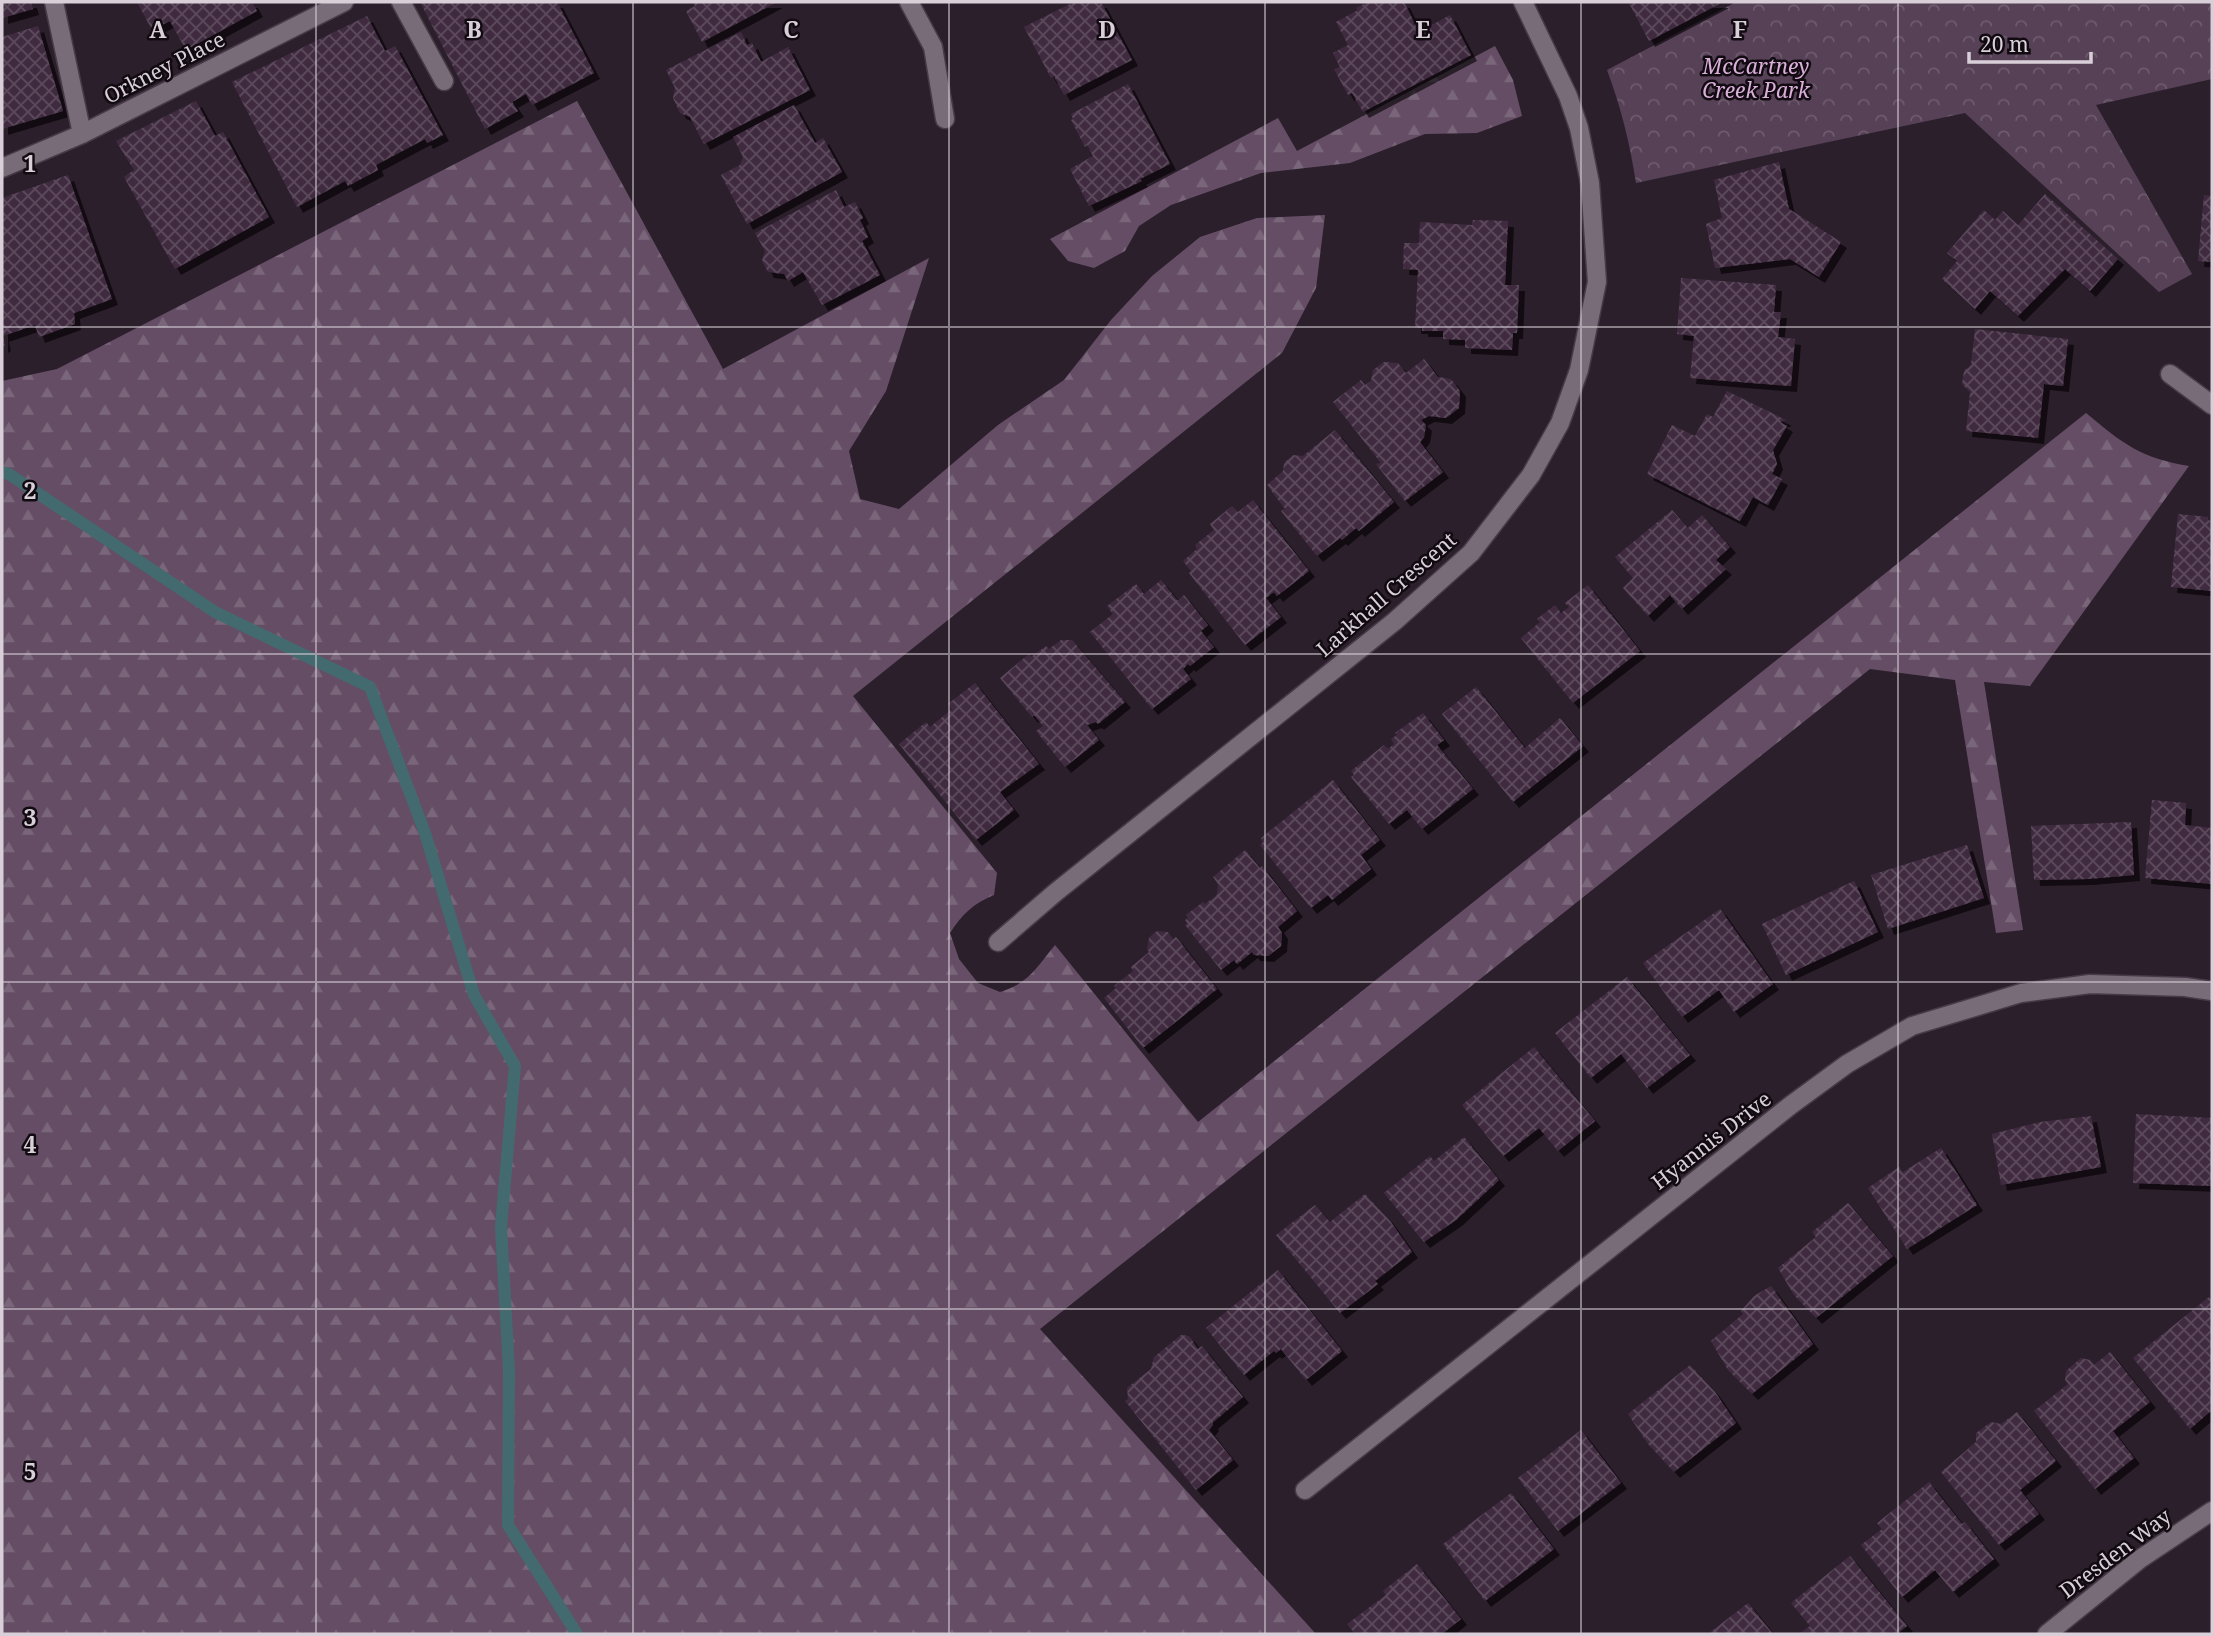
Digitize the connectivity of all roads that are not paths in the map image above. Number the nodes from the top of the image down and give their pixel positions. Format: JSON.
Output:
{"nodes":[{"id":1,"x":54,"y":2,"type":"edge"},
{"id":2,"x":344,"y":2,"type":"edge"},
{"id":3,"x":401,"y":2,"type":"edge"},
{"id":4,"x":909,"y":2,"type":"edge"},
{"id":5,"x":1523,"y":2,"type":"edge"},
{"id":6,"x":444,"y":81,"type":"dead end"},
{"id":7,"x":945,"y":119,"type":"dead end"},
{"id":8,"x":82,"y":134,"type":"junction"},
{"id":9,"x":2,"y":168,"type":"edge"},
{"id":10,"x":2170,"y":374,"type":"dead end"},
{"id":11,"x":2212,"y":405,"type":"edge"},
{"id":12,"x":999,"y":942,"type":"dead end"},
{"id":13,"x":2212,"y":990,"type":"edge"},
{"id":14,"x":1306,"y":1490,"type":"dead end"},
{"id":15,"x":2212,"y":1511,"type":"edge"},
{"id":16,"x":2048,"y":1634,"type":"edge"}],
"edges":[{"from":1,"to":8,"type":"street"},
{"from":2,"to":8,"type":"street","name":"Orkney Place"},
{"from":3,"to":6,"type":"street"},
{"from":4,"to":7,"type":"street"},
{"from":5,"to":12,"type":"street","name":"Larkhall Crescent"},
{"from":8,"to":9,"type":"street","name":"Orkney Place"},
{"from":10,"to":11,"type":"street"},
{"from":13,"to":14,"type":"street","name":"Hyannis Drive"},
{"from":15,"to":16,"type":"street","name":"Dresden Way"}]}
